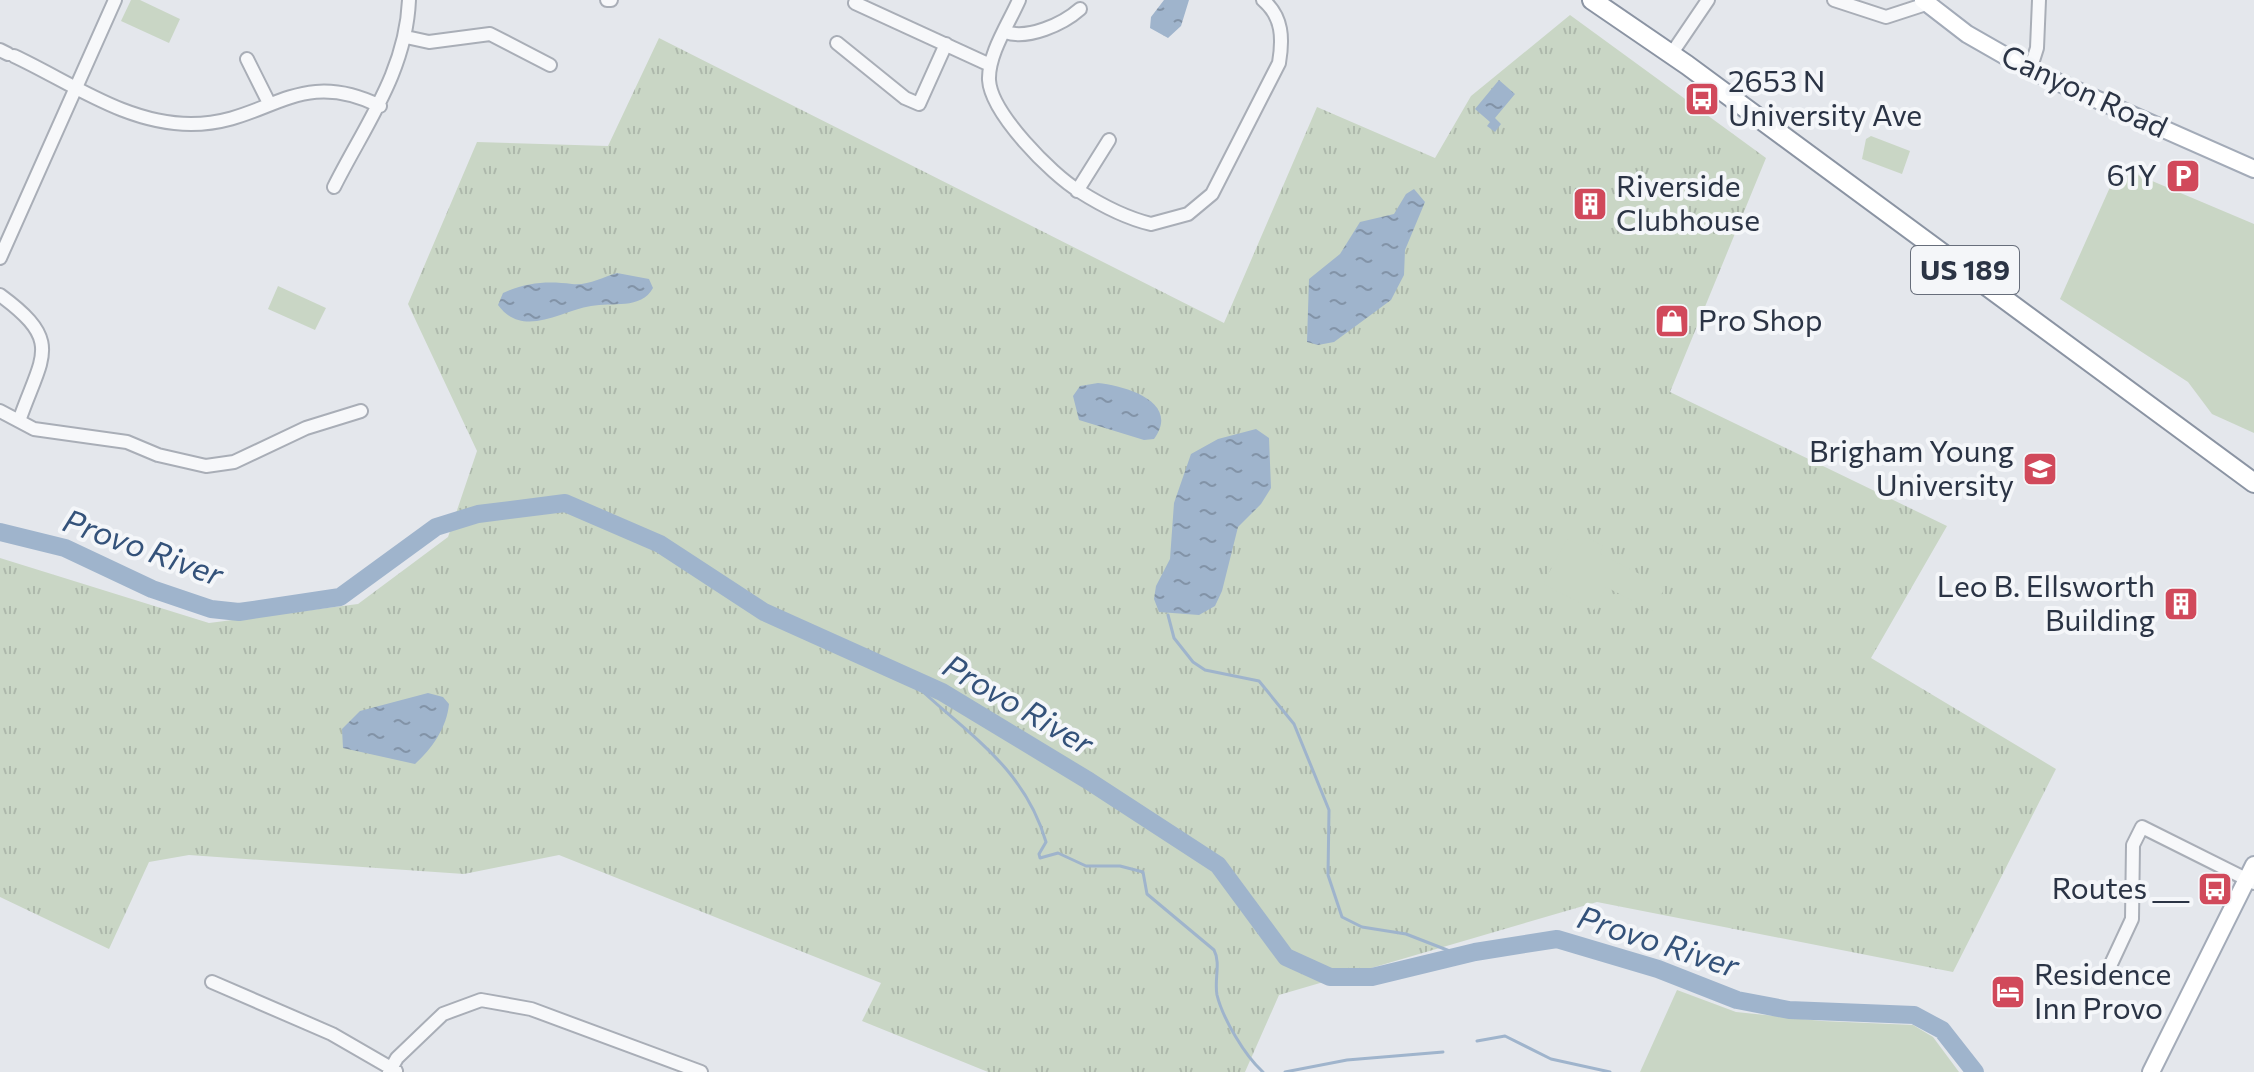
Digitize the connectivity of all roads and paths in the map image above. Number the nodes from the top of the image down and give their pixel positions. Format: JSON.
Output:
{"nodes":[{"id":1,"x":115,"y":0,"type":"edge"},
{"id":2,"x":409,"y":0,"type":"edge"},
{"id":3,"x":1019,"y":0,"type":"edge"},
{"id":4,"x":1263,"y":0,"type":"edge"},
{"id":5,"x":1592,"y":0,"type":"edge"},
{"id":6,"x":1708,"y":0,"type":"edge"},
{"id":7,"x":1834,"y":0,"type":"edge"},
{"id":8,"x":2039,"y":0,"type":"edge"},
{"id":9,"x":1924,"y":2,"type":"edge"},
{"id":10,"x":855,"y":3,"type":"dead end"},
{"id":11,"x":1080,"y":9,"type":"dead end"},
{"id":12,"x":1005,"y":32,"type":"junction"},
{"id":13,"x":406,"y":37,"type":"junction"},
{"id":14,"x":837,"y":43,"type":"dead end"},
{"id":15,"x":946,"y":44,"type":"junction"},
{"id":16,"x":7,"y":53,"type":"edge"},
{"id":17,"x":1672,"y":53,"type":"junction"},
{"id":18,"x":247,"y":59,"type":"dead end"},
{"id":19,"x":550,"y":65,"type":"dead end"},
{"id":20,"x":990,"y":65,"type":"junction"},
{"id":21,"x":2030,"y":70,"type":"junction"},
{"id":22,"x":78,"y":89,"type":"junction"},
{"id":23,"x":269,"y":103,"type":"junction"},
{"id":24,"x":380,"y":106,"type":"junction"},
{"id":25,"x":1109,"y":140,"type":"dead end"},
{"id":26,"x":2254,"y":169,"type":"edge"},
{"id":27,"x":334,"y":187,"type":"dead end"},
{"id":28,"x":1077,"y":191,"type":"junction"},
{"id":29,"x":0,"y":258,"type":"edge"},
{"id":30,"x":0,"y":295,"type":"edge"},
{"id":31,"x":0,"y":411,"type":"edge"},
{"id":32,"x":361,"y":411,"type":"dead end"},
{"id":33,"x":19,"y":421,"type":"junction"},
{"id":34,"x":2254,"y":483,"type":"edge"},
{"id":35,"x":2252,"y":876,"type":"edge"},
{"id":36,"x":2104,"y":979,"type":"dead end"},
{"id":37,"x":212,"y":982,"type":"dead end"},
{"id":38,"x":391,"y":1071,"type":"edge"},
{"id":39,"x":701,"y":1072,"type":"edge"},
{"id":40,"x":2151,"y":1072,"type":"edge"}],
"edges":[{"from":1,"to":22,"type":"street"},
{"from":2,"to":13,"type":"street"},
{"from":3,"to":12,"type":"street"},
{"from":4,"to":28,"type":"street"},
{"from":5,"to":17,"type":"highway","number":"US 189"},
{"from":6,"to":17,"type":"street"},
{"from":7,"to":9,"type":"street"},
{"from":8,"to":21,"type":"street"},
{"from":9,"to":21,"type":"main road","name":"Canyon Road"},
{"from":10,"to":15,"type":"street"},
{"from":11,"to":12,"type":"street"},
{"from":12,"to":20,"type":"street"},
{"from":13,"to":19,"type":"street"},
{"from":13,"to":24,"type":"street"},
{"from":14,"to":15,"type":"street"},
{"from":15,"to":20,"type":"street"},
{"from":16,"to":22,"type":"street"},
{"from":17,"to":34,"type":"highway","number":"US 189"},
{"from":18,"to":23,"type":"street"},
{"from":20,"to":28,"type":"street"},
{"from":21,"to":26,"type":"main road","name":"Canyon Road"},
{"from":22,"to":23,"type":"street"},
{"from":22,"to":29,"type":"street"},
{"from":23,"to":24,"type":"street"},
{"from":24,"to":27,"type":"street"},
{"from":25,"to":28,"type":"street"},
{"from":30,"to":33,"type":"street"},
{"from":31,"to":33,"type":"street"},
{"from":32,"to":33,"type":"street"},
{"from":35,"to":36,"type":"street"},
{"from":35,"to":40,"type":"main road"},
{"from":37,"to":38,"type":"street"},
{"from":38,"to":39,"type":"street"}]}
